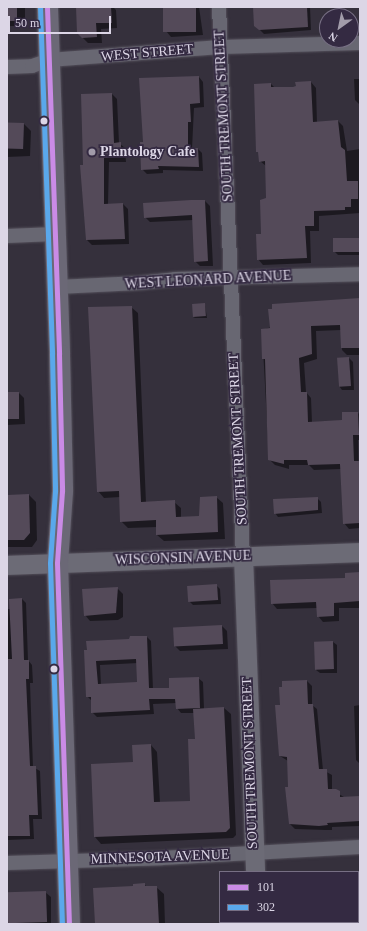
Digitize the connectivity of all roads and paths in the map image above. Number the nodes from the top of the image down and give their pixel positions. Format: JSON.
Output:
{"nodes":[{"id":1,"x":46,"y":7,"type":"edge"},
{"id":2,"x":219,"y":7,"type":"edge"},
{"id":3,"x":360,"y":43,"type":"edge"},
{"id":4,"x":221,"y":47,"type":"junction"},
{"id":5,"x":49,"y":60,"type":"junction"},
{"id":6,"x":7,"y":67,"type":"edge"},
{"id":7,"x":55,"y":234,"type":"junction"},
{"id":8,"x":7,"y":236,"type":"edge"},
{"id":9,"x":360,"y":274,"type":"edge"},
{"id":10,"x":231,"y":277,"type":"junction"},
{"id":11,"x":57,"y":287,"type":"junction"},
{"id":12,"x":360,"y":552,"type":"edge"},
{"id":13,"x":243,"y":556,"type":"junction"},
{"id":14,"x":57,"y":563,"type":"junction"},
{"id":15,"x":7,"y":565,"type":"edge"},
{"id":16,"x":360,"y":847,"type":"edge"},
{"id":17,"x":254,"y":853,"type":"junction"},
{"id":18,"x":66,"y":860,"type":"junction"},
{"id":19,"x":7,"y":862,"type":"edge"},
{"id":20,"x":255,"y":871,"type":"edge"},
{"id":21,"x":69,"y":924,"type":"edge"}],
"edges":[{"from":1,"to":5,"type":"main road"},
{"from":2,"to":4,"type":"street","name":"SOUTH TREMONT STREET"},
{"from":3,"to":4,"type":"street","name":"WEST STREET"},
{"from":4,"to":5,"type":"street","name":"WEST STREET"},
{"from":4,"to":10,"type":"street","name":"SOUTH TREMONT STREET"},
{"from":5,"to":6,"type":"street","name":"WEST STREET"},
{"from":5,"to":7,"type":"main road"},
{"from":7,"to":8,"type":"street"},
{"from":7,"to":11,"type":"main road"},
{"from":9,"to":10,"type":"street","name":"WEST LEONARD AVENUE"},
{"from":10,"to":11,"type":"street","name":"WEST LEONARD AVENUE"},
{"from":10,"to":13,"type":"street","name":"SOUTH TREMONT STREET"},
{"from":11,"to":14,"type":"main road"},
{"from":12,"to":13,"type":"main road","name":"WISCONSIN AVENUE"},
{"from":13,"to":14,"type":"main road","name":"WISCONSIN AVENUE"},
{"from":13,"to":17,"type":"main road","name":"SOUTH TREMONT STREET"},
{"from":14,"to":15,"type":"main road","name":"WISCONSIN AVENUE"},
{"from":14,"to":18,"type":"main road"},
{"from":16,"to":17,"type":"street","name":"MINNESOTA AVENUE"},
{"from":17,"to":18,"type":"street","name":"MINNESOTA AVENUE"},
{"from":17,"to":20,"type":"main road","name":"SOUTH TREMONT STREET"},
{"from":18,"to":19,"type":"street","name":"MINNESOTA AVENUE"},
{"from":18,"to":21,"type":"main road"}]}
